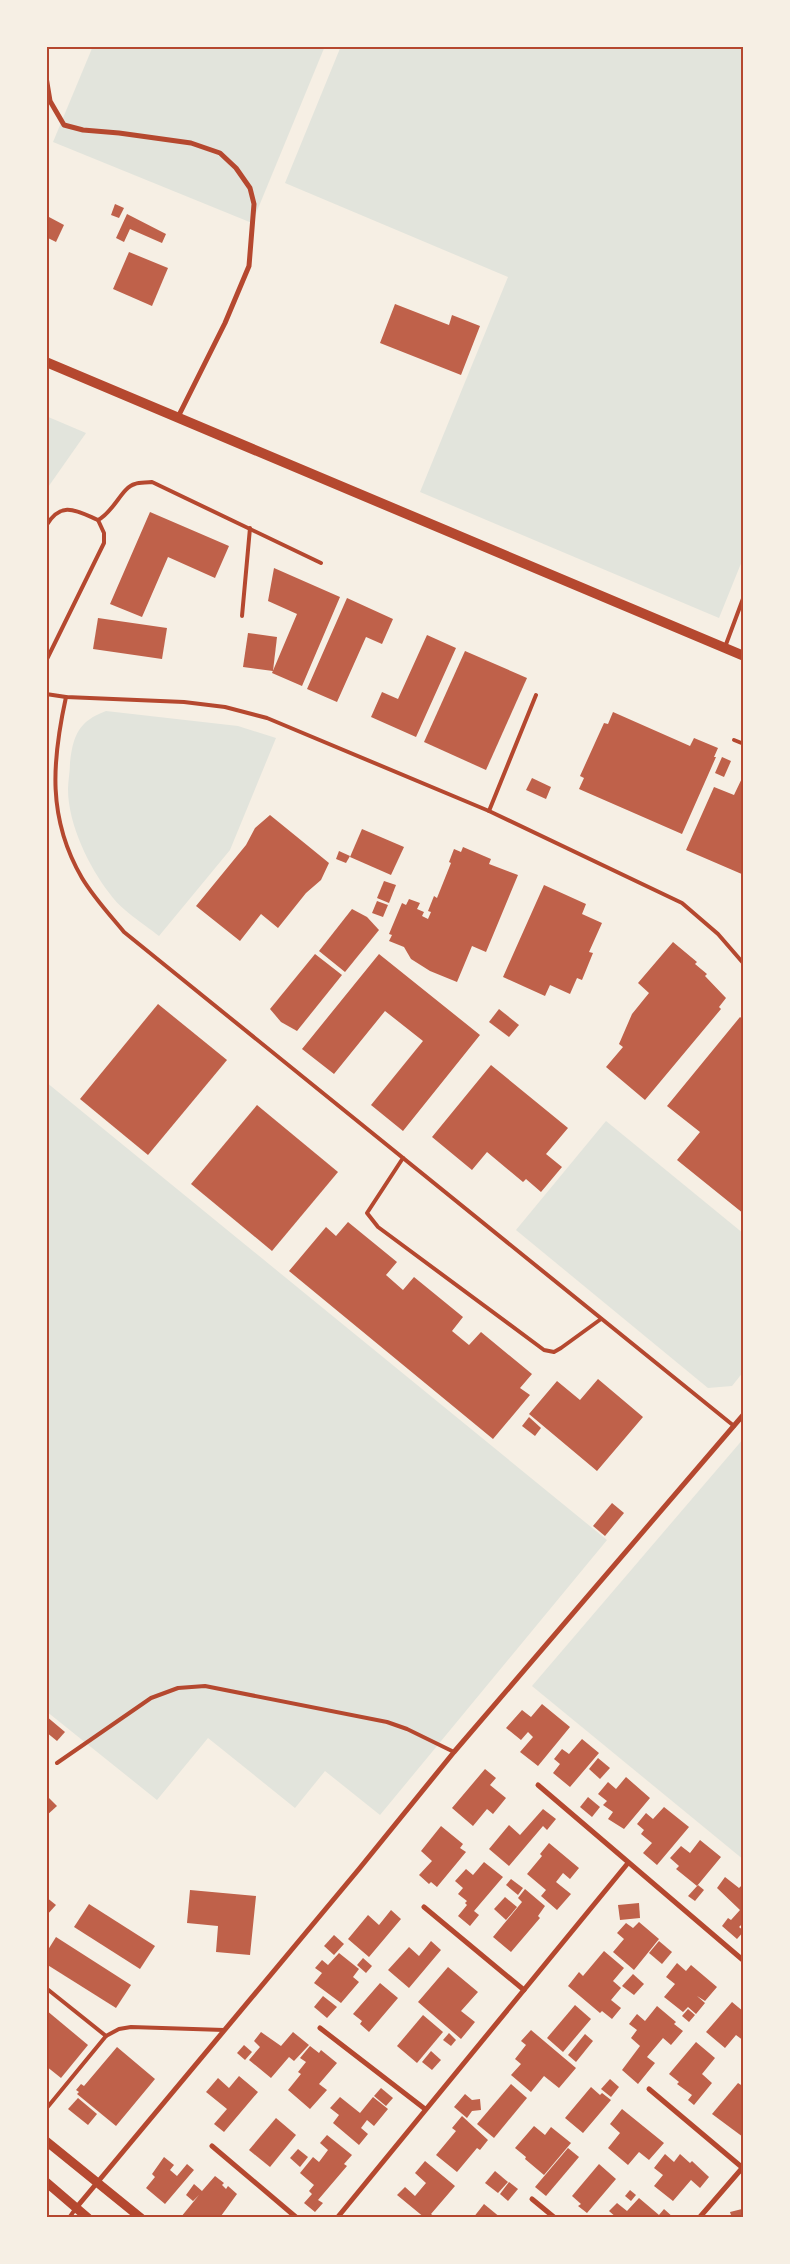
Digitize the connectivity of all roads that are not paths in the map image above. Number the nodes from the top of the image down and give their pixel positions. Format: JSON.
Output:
{"nodes":[{"id":1,"x":46,"y":77,"type":"edge"},
{"id":2,"x":46,"y":362,"type":"edge"},
{"id":3,"x":178,"y":417,"type":"junction"},
{"id":4,"x":98,"y":520,"type":"junction"},
{"id":5,"x":46,"y":526,"type":"edge"},
{"id":6,"x":250,"y":528,"type":"junction"},
{"id":7,"x":321,"y":563,"type":"dead end"},
{"id":8,"x":744,"y":596,"type":"edge"},
{"id":9,"x":242,"y":616,"type":"dead end"},
{"id":10,"x":725,"y":647,"type":"junction"},
{"id":11,"x":744,"y":656,"type":"edge"},
{"id":12,"x":46,"y":661,"type":"edge"},
{"id":13,"x":46,"y":694,"type":"edge"},
{"id":14,"x":536,"y":695,"type":"dead end"},
{"id":15,"x":66,"y":697,"type":"junction"},
{"id":16,"x":734,"y":740,"type":"dead end"},
{"id":17,"x":744,"y":744,"type":"edge"},
{"id":18,"x":489,"y":811,"type":"junction"},
{"id":19,"x":743,"y":960,"type":"edge"},
{"id":20,"x":403,"y":1158,"type":"junction"},
{"id":21,"x":601,"y":1319,"type":"junction"},
{"id":22,"x":744,"y":1414,"type":"edge"},
{"id":23,"x":734,"y":1426,"type":"junction"},
{"id":24,"x":454,"y":1752,"type":"junction"},
{"id":25,"x":57,"y":1763,"type":"dead end"},
{"id":26,"x":538,"y":1785,"type":"dead end"},
{"id":27,"x":628,"y":1863,"type":"junction"},
{"id":28,"x":424,"y":1907,"type":"dead end"},
{"id":29,"x":744,"y":1961,"type":"edge"},
{"id":30,"x":46,"y":1988,"type":"edge"},
{"id":31,"x":524,"y":1990,"type":"junction"},
{"id":32,"x":320,"y":2028,"type":"dead end"},
{"id":33,"x":224,"y":2030,"type":"junction"},
{"id":34,"x":106,"y":2036,"type":"junction"},
{"id":35,"x":649,"y":2089,"type":"dead end"},
{"id":36,"x":46,"y":2109,"type":"edge"},
{"id":37,"x":425,"y":2109,"type":"junction"},
{"id":38,"x":46,"y":2141,"type":"edge"},
{"id":39,"x":212,"y":2146,"type":"dead end"},
{"id":40,"x":743,"y":2167,"type":"edge"},
{"id":41,"x":46,"y":2182,"type":"edge"},
{"id":42,"x":97,"y":2183,"type":"junction"},
{"id":43,"x":532,"y":2198,"type":"dead end"},
{"id":44,"x":76,"y":2208,"type":"junction"},
{"id":45,"x":69,"y":2218,"type":"edge"},
{"id":46,"x":88,"y":2218,"type":"edge"},
{"id":47,"x":141,"y":2218,"type":"edge"},
{"id":48,"x":297,"y":2218,"type":"edge"},
{"id":49,"x":337,"y":2218,"type":"edge"},
{"id":50,"x":555,"y":2218,"type":"edge"},
{"id":51,"x":699,"y":2218,"type":"edge"}],
"edges":[{"from":1,"to":3,"type":"street"},
{"from":2,"to":3,"type":"main road"},
{"from":3,"to":10,"type":"main road"},
{"from":4,"to":5,"type":"lane"},
{"from":4,"to":6,"type":"lane"},
{"from":4,"to":12,"type":"lane"},
{"from":6,"to":7,"type":"lane"},
{"from":6,"to":9,"type":"lane"},
{"from":8,"to":10,"type":"lane"},
{"from":10,"to":11,"type":"main road"},
{"from":13,"to":15,"type":"lane"},
{"from":14,"to":18,"type":"lane"},
{"from":15,"to":18,"type":"lane"},
{"from":15,"to":20,"type":"lane"},
{"from":16,"to":17,"type":"lane"},
{"from":18,"to":19,"type":"lane"},
{"from":20,"to":21,"type":"lane"},
{"from":20,"to":21,"type":"lane"},
{"from":21,"to":23,"type":"lane"},
{"from":22,"to":23,"type":"street"},
{"from":23,"to":24,"type":"street"},
{"from":24,"to":25,"type":"lane"},
{"from":24,"to":33,"type":"street"},
{"from":26,"to":27,"type":"street"},
{"from":27,"to":29,"type":"street"},
{"from":27,"to":31,"type":"street"},
{"from":28,"to":31,"type":"street"},
{"from":30,"to":34,"type":"lane"},
{"from":31,"to":37,"type":"street"},
{"from":32,"to":37,"type":"street"},
{"from":33,"to":34,"type":"lane"},
{"from":33,"to":42,"type":"street"},
{"from":34,"to":36,"type":"lane"},
{"from":35,"to":40,"type":"street"},
{"from":37,"to":49,"type":"street"},
{"from":38,"to":42,"type":"street"},
{"from":39,"to":48,"type":"street"},
{"from":40,"to":51,"type":"street"},
{"from":41,"to":44,"type":"street"},
{"from":42,"to":44,"type":"street"},
{"from":42,"to":47,"type":"street"},
{"from":43,"to":50,"type":"street"},
{"from":44,"to":45,"type":"lane"},
{"from":44,"to":46,"type":"street"}]}
